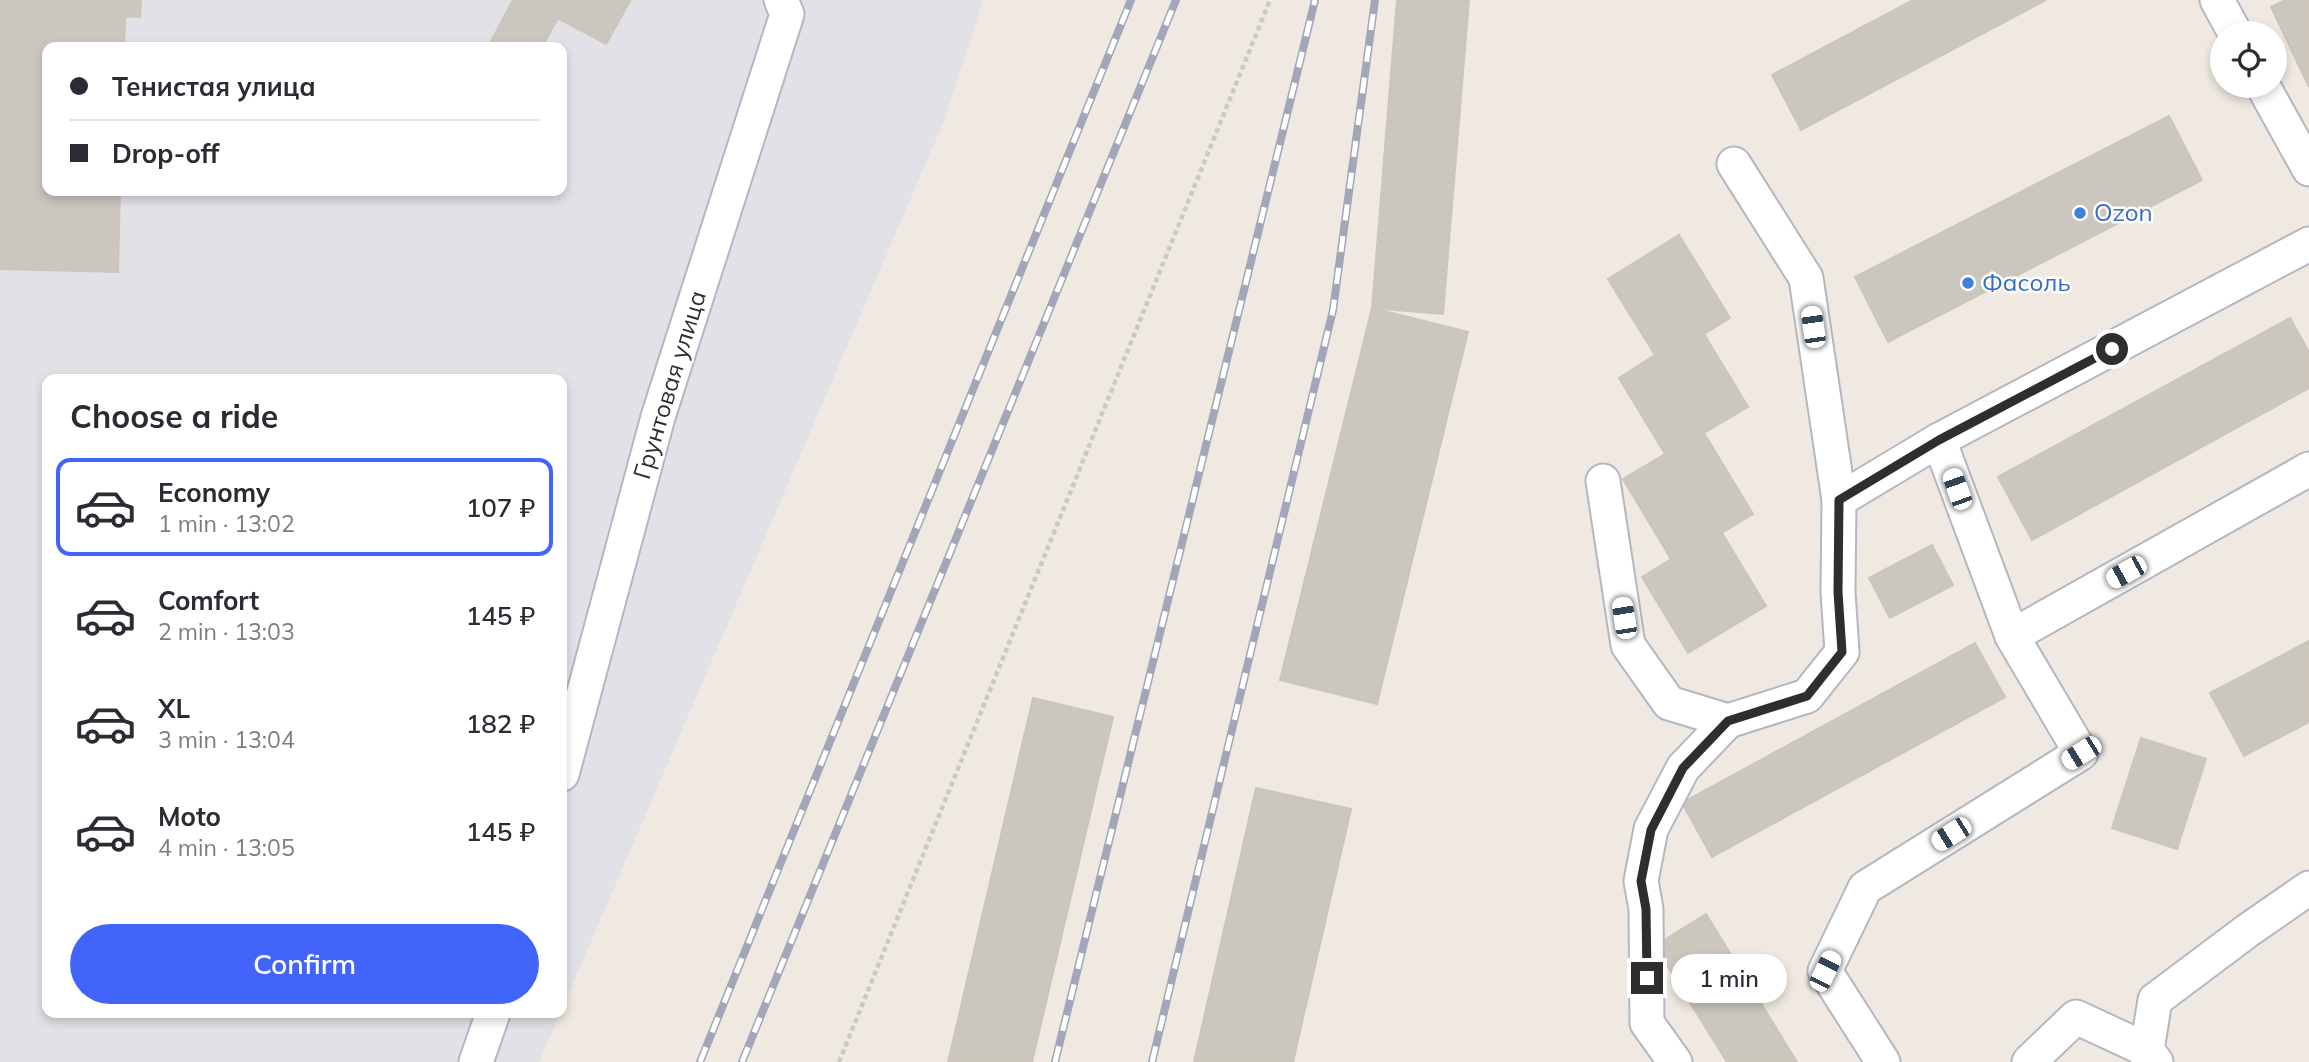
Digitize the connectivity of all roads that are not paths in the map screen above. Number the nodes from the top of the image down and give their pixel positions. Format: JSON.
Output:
{"nodes":[{"id":1,"x":780,"y":0,"type":"edge"},
{"id":2,"x":2217,"y":0,"type":"edge"},
{"id":3,"x":2228,"y":21,"type":"edge"},
{"id":4,"x":2270,"y":98,"type":"edge"},
{"id":5,"x":1734,"y":164,"type":"dead end"},
{"id":6,"x":2309,"y":169,"type":"edge"},
{"id":7,"x":2309,"y":244,"type":"edge"},
{"id":8,"x":1939,"y":440,"type":"junction"},
{"id":9,"x":2309,"y":469,"type":"edge"},
{"id":10,"x":1603,"y":481,"type":"dead end"},
{"id":11,"x":1839,"y":500,"type":"junction"},
{"id":12,"x":2012,"y":636,"type":"junction"},
{"id":13,"x":1728,"y":721,"type":"junction"},
{"id":14,"x":567,"y":756,"type":"edge"},
{"id":15,"x":2309,"y":888,"type":"edge"},
{"id":16,"x":491,"y":1018,"type":"edge"},
{"id":17,"x":2150,"y":1058,"type":"edge"},
{"id":18,"x":476,"y":1062,"type":"edge"},
{"id":19,"x":1675,"y":1062,"type":"edge"},
{"id":20,"x":1882,"y":1062,"type":"edge"},
{"id":21,"x":2029,"y":1062,"type":"edge"}],
"edges":[{"from":1,"to":14,"type":"street","name":"Грунтовая улица"},
{"from":2,"to":3,"type":"street"},
{"from":4,"to":6,"type":"street"},
{"from":5,"to":11,"type":"street"},
{"from":7,"to":8,"type":"street"},
{"from":8,"to":11,"type":"street"},
{"from":8,"to":12,"type":"street"},
{"from":9,"to":12,"type":"street"},
{"from":10,"to":13,"type":"street"},
{"from":11,"to":13,"type":"street"},
{"from":12,"to":20,"type":"street"},
{"from":13,"to":19,"type":"street"},
{"from":15,"to":17,"type":"street"},
{"from":16,"to":18,"type":"street"},
{"from":17,"to":21,"type":"street"}]}
